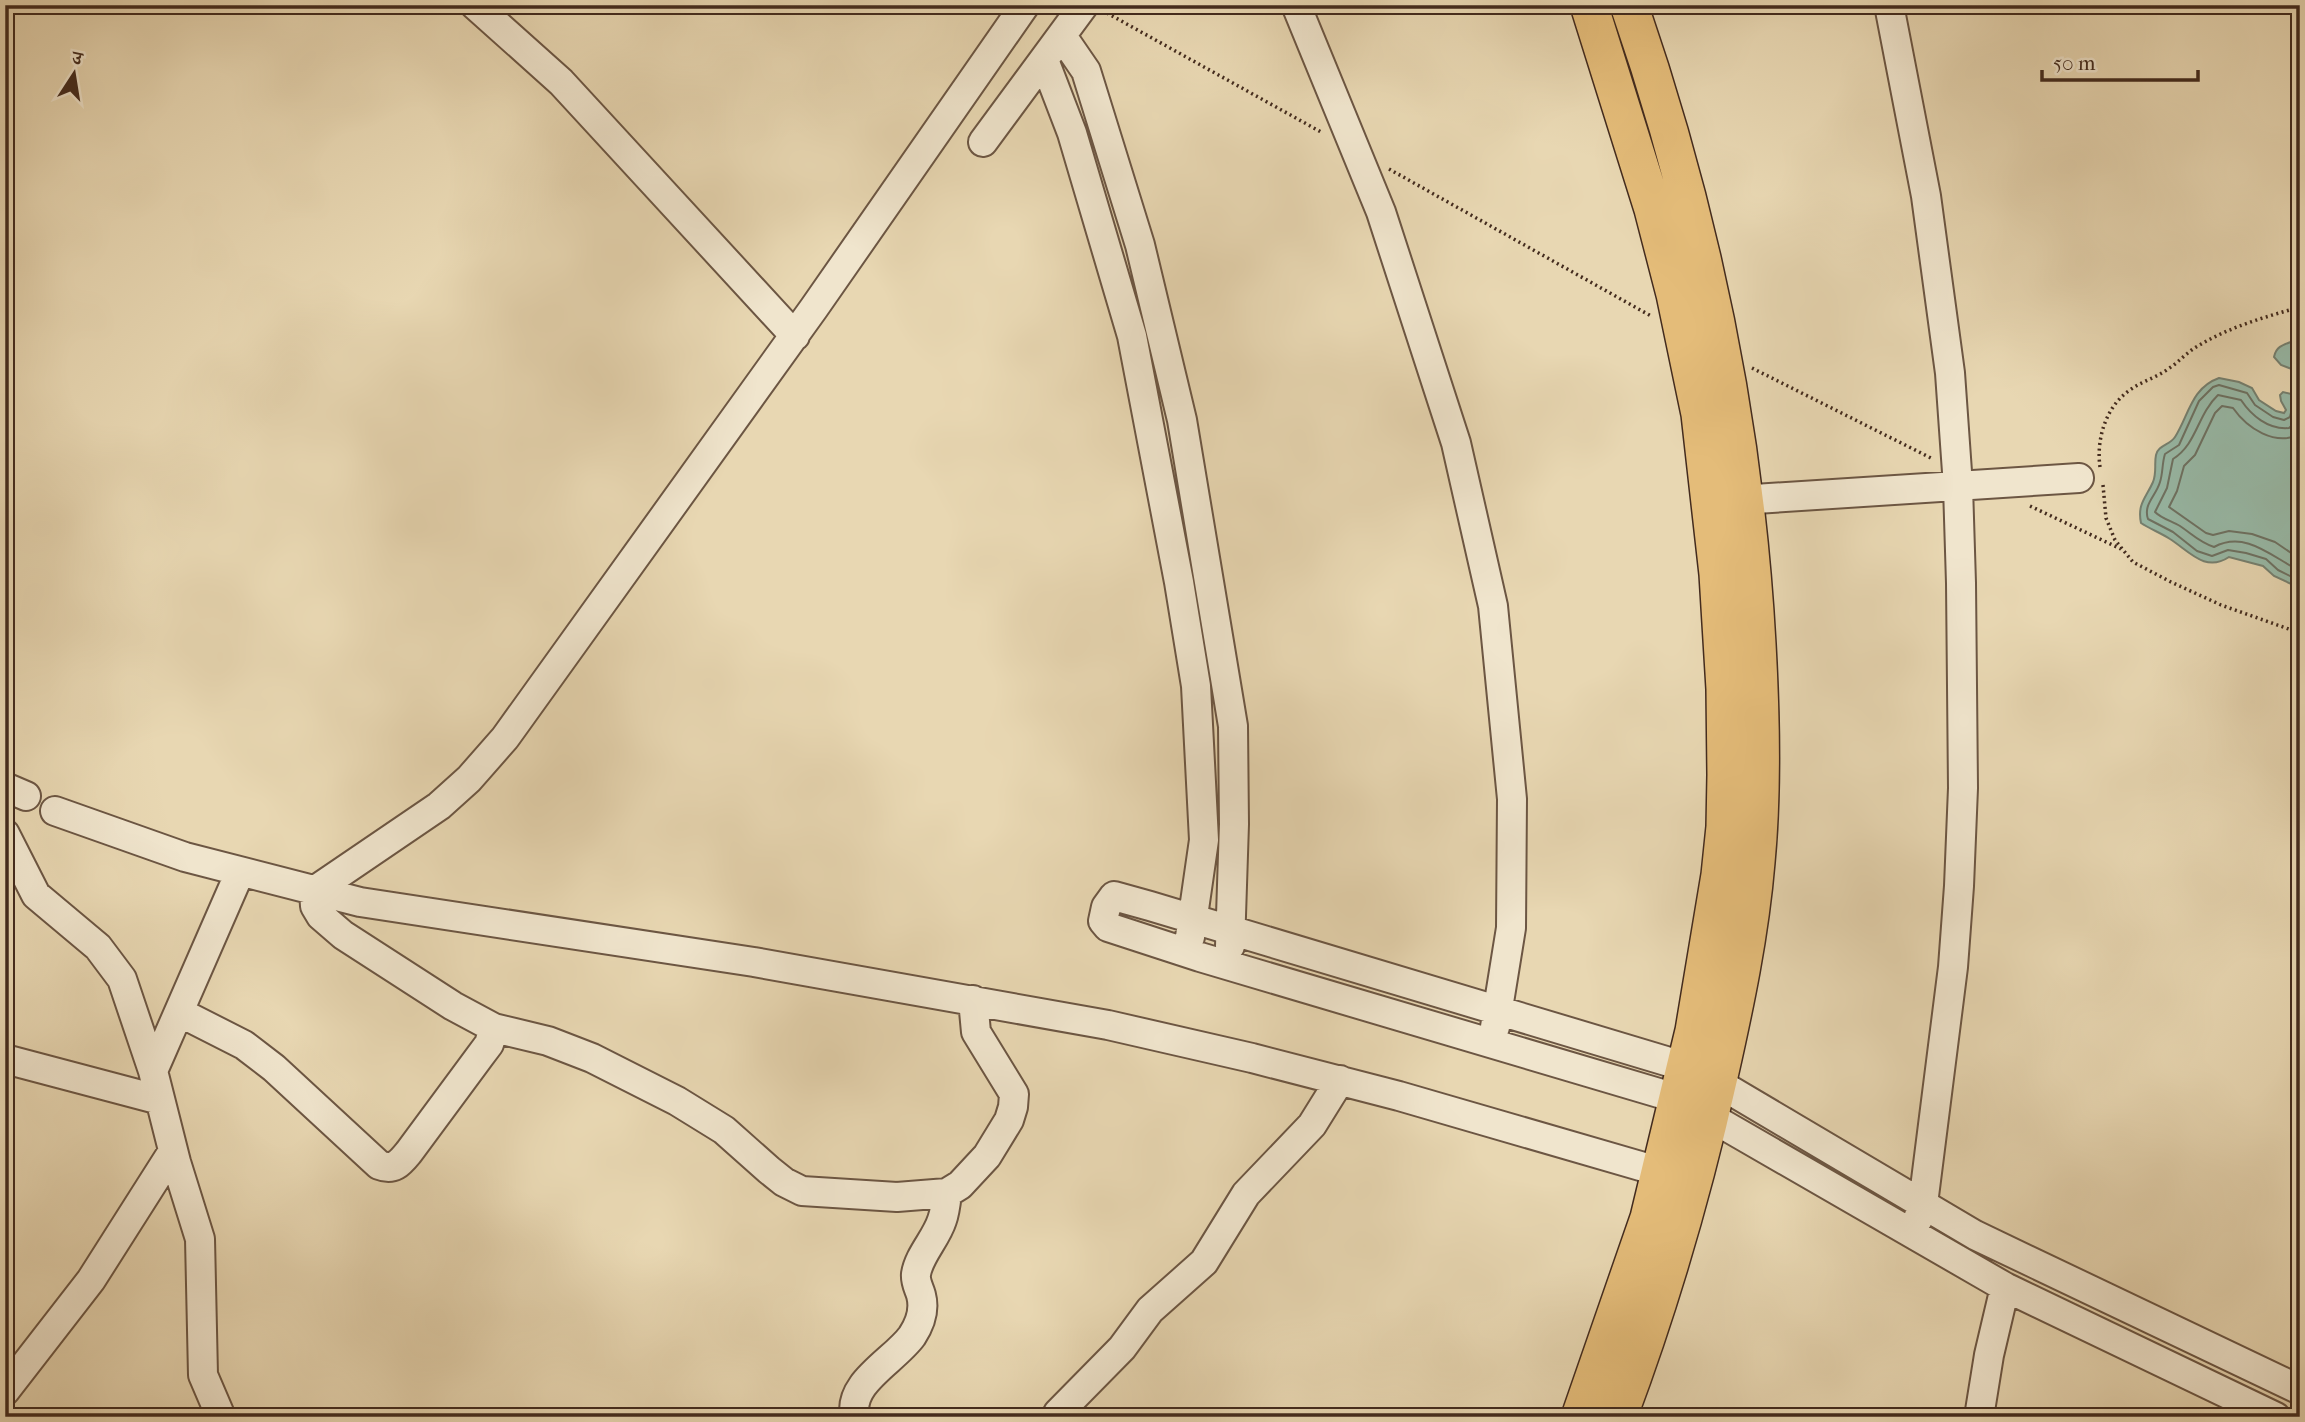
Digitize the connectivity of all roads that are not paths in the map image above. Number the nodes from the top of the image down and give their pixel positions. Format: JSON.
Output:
{"nodes":[{"id":1,"x":474,"y":5,"type":"edge"},
{"id":2,"x":1025,"y":5,"type":"edge"},
{"id":3,"x":1084,"y":5,"type":"edge"},
{"id":4,"x":1296,"y":5,"type":"edge"},
{"id":5,"x":1589,"y":5,"type":"edge"},
{"id":6,"x":1629,"y":5,"type":"edge"},
{"id":7,"x":1889,"y":5,"type":"edge"},
{"id":8,"x":1062,"y":36,"type":"junction"},
{"id":9,"x":1044,"y":60,"type":"junction"},
{"id":10,"x":983,"y":142,"type":"dead end"},
{"id":11,"x":795,"y":336,"type":"junction"},
{"id":12,"x":1957,"y":478,"type":"junction"},
{"id":13,"x":2079,"y":478,"type":"dead end"},
{"id":14,"x":1727,"y":501,"type":"junction"},
{"id":15,"x":54,"y":811,"type":"dead end"},
{"id":16,"x":5,"y":835,"type":"edge"},
{"id":17,"x":240,"y":872,"type":"junction"},
{"id":18,"x":314,"y":891,"type":"junction"},
{"id":19,"x":1192,"y":918,"type":"junction"},
{"id":20,"x":1230,"y":930,"type":"junction"},
{"id":21,"x":1188,"y":953,"type":"junction"},
{"id":22,"x":1229,"y":966,"type":"junction"},
{"id":23,"x":972,"y":1000,"type":"junction"},
{"id":24,"x":1497,"y":1011,"type":"junction"},
{"id":25,"x":179,"y":1012,"type":"junction"},
{"id":26,"x":494,"y":1028,"type":"junction"},
{"id":27,"x":1492,"y":1044,"type":"junction"},
{"id":28,"x":5,"y":1059,"type":"edge"},
{"id":29,"x":153,"y":1071,"type":"junction"},
{"id":30,"x":1340,"y":1080,"type":"junction"},
{"id":31,"x":1694,"y":1083,"type":"junction"},
{"id":32,"x":160,"y":1100,"type":"junction"},
{"id":33,"x":1710,"y":1119,"type":"junction"},
{"id":34,"x":173,"y":1151,"type":"junction"},
{"id":35,"x":1661,"y":1172,"type":"junction"},
{"id":36,"x":947,"y":1193,"type":"junction"},
{"id":37,"x":1923,"y":1204,"type":"junction"},
{"id":38,"x":1913,"y":1235,"type":"junction"},
{"id":39,"x":2005,"y":1287,"type":"junction"},
{"id":40,"x":2298,"y":1383,"type":"edge"},
{"id":41,"x":5,"y":1391,"type":"edge"},
{"id":42,"x":1058,"y":1413,"type":"dead end"},
{"id":43,"x":221,"y":1417,"type":"edge"},
{"id":44,"x":855,"y":1417,"type":"edge"},
{"id":45,"x":1580,"y":1417,"type":"edge"},
{"id":46,"x":1618,"y":1417,"type":"edge"},
{"id":47,"x":1979,"y":1417,"type":"edge"},
{"id":48,"x":2276,"y":1417,"type":"edge"},
{"id":49,"x":2290,"y":1417,"type":"edge"}],
"edges":[{"from":1,"to":11,"type":"street"},
{"from":2,"to":11,"type":"street"},
{"from":3,"to":8,"type":"street"},
{"from":4,"to":24,"type":"street"},
{"from":5,"to":14,"type":"main road"},
{"from":6,"to":14,"type":"main road"},
{"from":7,"to":12,"type":"street"},
{"from":8,"to":9,"type":"street"},
{"from":8,"to":20,"type":"street"},
{"from":9,"to":10,"type":"street"},
{"from":9,"to":19,"type":"street"},
{"from":11,"to":18,"type":"street"},
{"from":12,"to":13,"type":"street"},
{"from":12,"to":14,"type":"street"},
{"from":12,"to":37,"type":"street"},
{"from":14,"to":31,"type":"main road"},
{"from":15,"to":17,"type":"street"},
{"from":16,"to":29,"type":"street"},
{"from":17,"to":18,"type":"street"},
{"from":17,"to":25,"type":"street"},
{"from":18,"to":23,"type":"street"},
{"from":18,"to":26,"type":"street"},
{"from":19,"to":20,"type":"street"},
{"from":19,"to":21,"type":"street"},
{"from":19,"to":21,"type":"street"},
{"from":20,"to":22,"type":"street"},
{"from":20,"to":24,"type":"street"},
{"from":21,"to":22,"type":"street"},
{"from":22,"to":27,"type":"street"},
{"from":23,"to":30,"type":"street"},
{"from":23,"to":36,"type":"street"},
{"from":24,"to":27,"type":"street"},
{"from":24,"to":31,"type":"street"},
{"from":25,"to":26,"type":"street"},
{"from":25,"to":29,"type":"street"},
{"from":26,"to":36,"type":"street"},
{"from":27,"to":31,"type":"street"},
{"from":28,"to":32,"type":"street"},
{"from":29,"to":32,"type":"street"},
{"from":30,"to":35,"type":"street"},
{"from":30,"to":42,"type":"street"},
{"from":31,"to":33,"type":"main road"},
{"from":31,"to":35,"type":"main road"},
{"from":31,"to":37,"type":"street"},
{"from":32,"to":34,"type":"street"},
{"from":33,"to":38,"type":"street"},
{"from":33,"to":46,"type":"main road"},
{"from":34,"to":41,"type":"street"},
{"from":34,"to":43,"type":"street"},
{"from":35,"to":45,"type":"main road"},
{"from":36,"to":44,"type":"street"},
{"from":37,"to":38,"type":"street"},
{"from":37,"to":40,"type":"street"},
{"from":38,"to":39,"type":"street"},
{"from":39,"to":47,"type":"street"},
{"from":39,"to":48,"type":"street"},
{"from":40,"to":49,"type":"street"}]}
